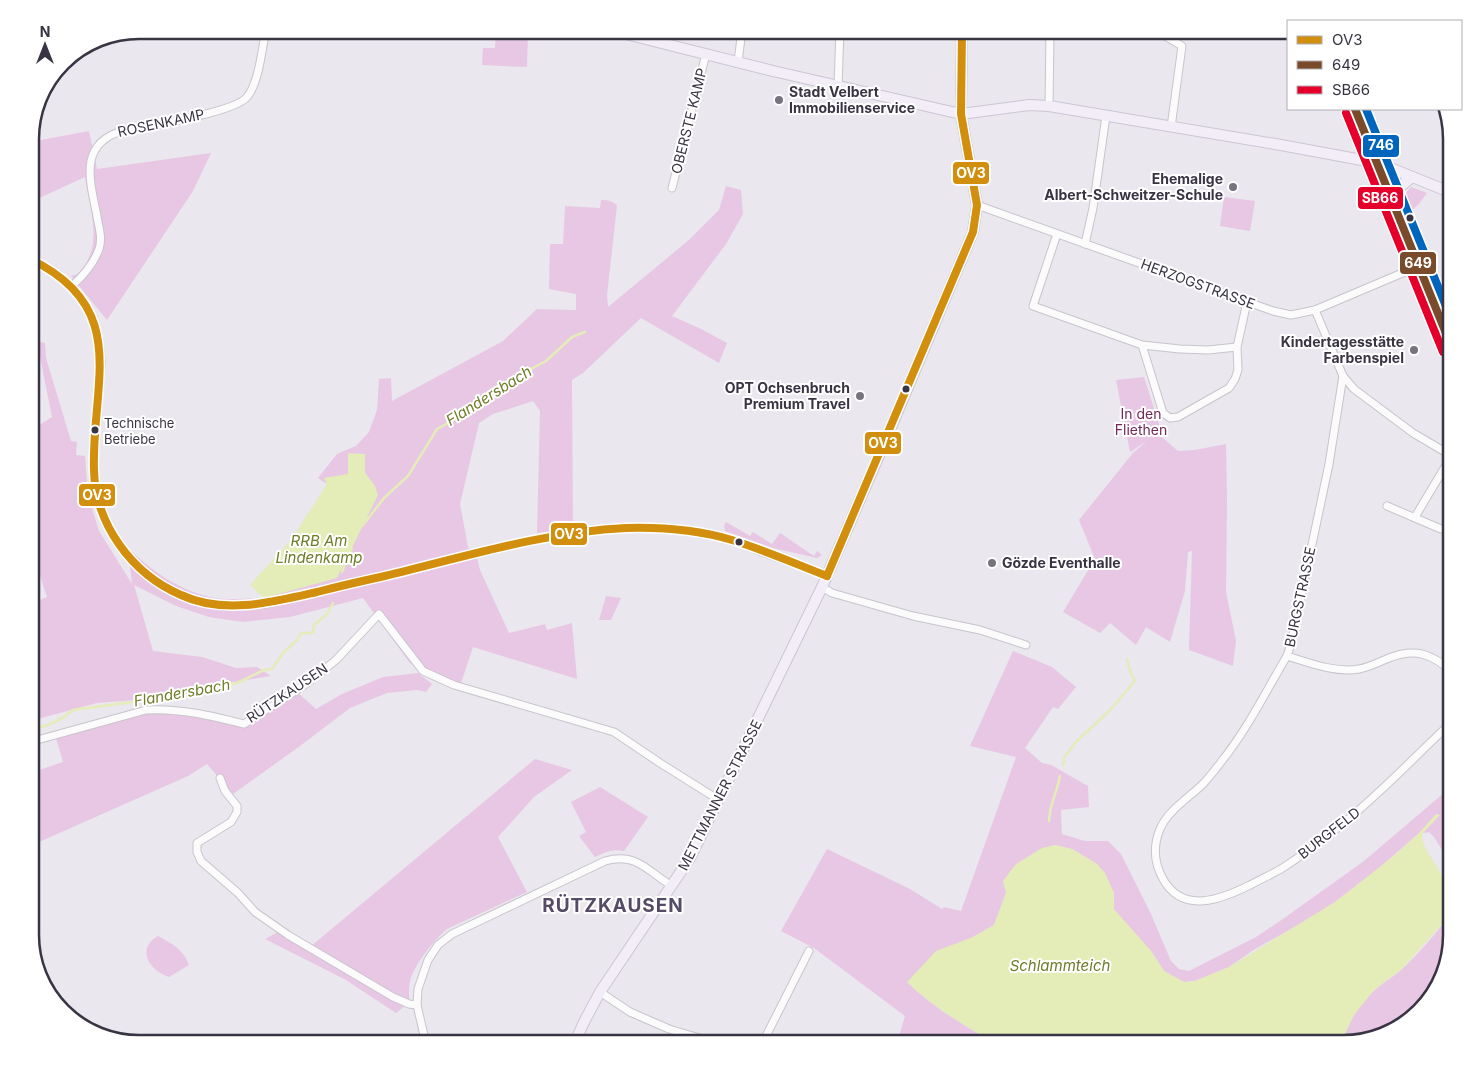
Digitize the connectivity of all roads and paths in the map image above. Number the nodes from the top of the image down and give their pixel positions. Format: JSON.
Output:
{"nodes":[{"id":1,"x":264,"y":39,"type":"edge"},
{"id":2,"x":646,"y":39,"type":"edge"},
{"id":3,"x":741,"y":39,"type":"edge"},
{"id":4,"x":840,"y":39,"type":"edge"},
{"id":5,"x":962,"y":39,"type":"edge"},
{"id":6,"x":1050,"y":39,"type":"edge"},
{"id":7,"x":1170,"y":39,"type":"edge"},
{"id":8,"x":706,"y":54,"type":"junction"},
{"id":9,"x":738,"y":62,"type":"junction"},
{"id":10,"x":838,"y":86,"type":"junction"},
{"id":11,"x":1050,"y":106,"type":"junction"},
{"id":12,"x":1355,"y":110,"type":"edge"},
{"id":13,"x":961,"y":114,"type":"junction"},
{"id":14,"x":1106,"y":116,"type":"junction"},
{"id":15,"x":1172,"y":127,"type":"junction"},
{"id":16,"x":1378,"y":163,"type":"junction"},
{"id":17,"x":1412,"y":177,"type":"junction"},
{"id":18,"x":672,"y":188,"type":"dead end"},
{"id":19,"x":1443,"y":189,"type":"edge"},
{"id":20,"x":1392,"y":198,"type":"junction"},
{"id":21,"x":977,"y":205,"type":"junction"},
{"id":22,"x":1057,"y":234,"type":"junction"},
{"id":23,"x":1086,"y":244,"type":"junction"},
{"id":24,"x":39,"y":263,"type":"edge"},
{"id":25,"x":1419,"y":266,"type":"junction"},
{"id":26,"x":72,"y":286,"type":"junction"},
{"id":27,"x":1247,"y":302,"type":"junction"},
{"id":28,"x":1315,"y":310,"type":"junction"},
{"id":29,"x":1443,"y":319,"type":"edge"},
{"id":30,"x":1142,"y":345,"type":"junction"},
{"id":31,"x":1238,"y":347,"type":"junction"},
{"id":32,"x":1343,"y":376,"type":"junction"},
{"id":33,"x":1443,"y":451,"type":"edge"},
{"id":34,"x":1443,"y":471,"type":"edge"},
{"id":35,"x":1387,"y":506,"type":"dead end"},
{"id":36,"x":1415,"y":517,"type":"junction"},
{"id":37,"x":1442,"y":529,"type":"dead end"},
{"id":38,"x":827,"y":576,"type":"junction"},
{"id":39,"x":822,"y":587,"type":"junction"},
{"id":40,"x":1026,"y":645,"type":"dead end"},
{"id":41,"x":1287,"y":656,"type":"junction"},
{"id":42,"x":1443,"y":666,"type":"edge"},
{"id":43,"x":1443,"y":731,"type":"edge"},
{"id":44,"x":39,"y":740,"type":"edge"},
{"id":45,"x":220,"y":778,"type":"dead end"},
{"id":46,"x":719,"y":800,"type":"junction"},
{"id":47,"x":672,"y":886,"type":"junction"},
{"id":48,"x":1184,"y":898,"type":"joint"},
{"id":49,"x":809,"y":951,"type":"dead end"},
{"id":50,"x":600,"y":992,"type":"junction"},
{"id":51,"x":417,"y":1005,"type":"junction"},
{"id":52,"x":424,"y":1035,"type":"edge"},
{"id":53,"x":578,"y":1035,"type":"edge"},
{"id":54,"x":687,"y":1035,"type":"edge"},
{"id":55,"x":767,"y":1035,"type":"edge"}],
"edges":[{"from":1,"to":26,"type":"street","name":"ROSENKAMP"},
{"from":2,"to":8,"type":"street"},
{"from":3,"to":9,"type":"street"},
{"from":4,"to":10,"type":"street"},
{"from":5,"to":13,"type":"street","name":"METTMANNER STRASSE"},
{"from":6,"to":11,"type":"street"},
{"from":7,"to":15,"type":"street"},
{"from":8,"to":9,"type":"street"},
{"from":8,"to":18,"type":"street","name":"OBERSTE KAMP"},
{"from":9,"to":10,"type":"street"},
{"from":10,"to":13,"type":"street"},
{"from":11,"to":13,"type":"street"},
{"from":11,"to":14,"type":"street"},
{"from":12,"to":16,"type":"street"},
{"from":13,"to":21,"type":"street","name":"METTMANNER STRASSE"},
{"from":14,"to":15,"type":"street"},
{"from":14,"to":23,"type":"street"},
{"from":15,"to":16,"type":"street"},
{"from":16,"to":17,"type":"street"},
{"from":16,"to":20,"type":"street"},
{"from":17,"to":19,"type":"street"},
{"from":17,"to":20,"type":"street"},
{"from":20,"to":25,"type":"street"},
{"from":21,"to":22,"type":"street","name":"HERZOGSTRASSE"},
{"from":21,"to":38,"type":"street","name":"METTMANNER STRASSE"},
{"from":22,"to":23,"type":"street","name":"HERZOGSTRASSE"},
{"from":22,"to":30,"type":"street"},
{"from":23,"to":27,"type":"street","name":"HERZOGSTRASSE"},
{"from":24,"to":26,"type":"street"},
{"from":25,"to":28,"type":"street","name":"HERZOGSTRASSE"},
{"from":25,"to":29,"type":"street"},
{"from":26,"to":38,"type":"street"},
{"from":27,"to":28,"type":"street","name":"HERZOGSTRASSE"},
{"from":27,"to":31,"type":"street"},
{"from":28,"to":32,"type":"street"},
{"from":30,"to":31,"type":"street"},
{"from":30,"to":31,"type":"street"},
{"from":32,"to":33,"type":"street"},
{"from":32,"to":41,"type":"street","name":"BURGSTRASSE"},
{"from":34,"to":36,"type":"street"},
{"from":35,"to":36,"type":"street"},
{"from":36,"to":37,"type":"street"},
{"from":38,"to":39,"type":"street","name":"METTMANNER STRASSE"},
{"from":39,"to":40,"type":"street"},
{"from":39,"to":46,"type":"street","name":"METTMANNER STRASSE"},
{"from":41,"to":42,"type":"street"},
{"from":41,"to":48,"type":"street","name":"BURGSTRASSE"},
{"from":43,"to":48,"type":"street","name":"BURGFELD"},
{"from":44,"to":46,"type":"street","name":"RÜTZKAUSEN"},
{"from":45,"to":51,"type":"street"},
{"from":46,"to":47,"type":"street","name":"METTMANNER STRASSE"},
{"from":47,"to":50,"type":"street","name":"METTMANNER STRASSE"},
{"from":47,"to":51,"type":"street"},
{"from":49,"to":55,"type":"street"},
{"from":50,"to":53,"type":"street","name":"METTMANNER STRASSE"},
{"from":50,"to":54,"type":"street"},
{"from":51,"to":52,"type":"street"}]}
